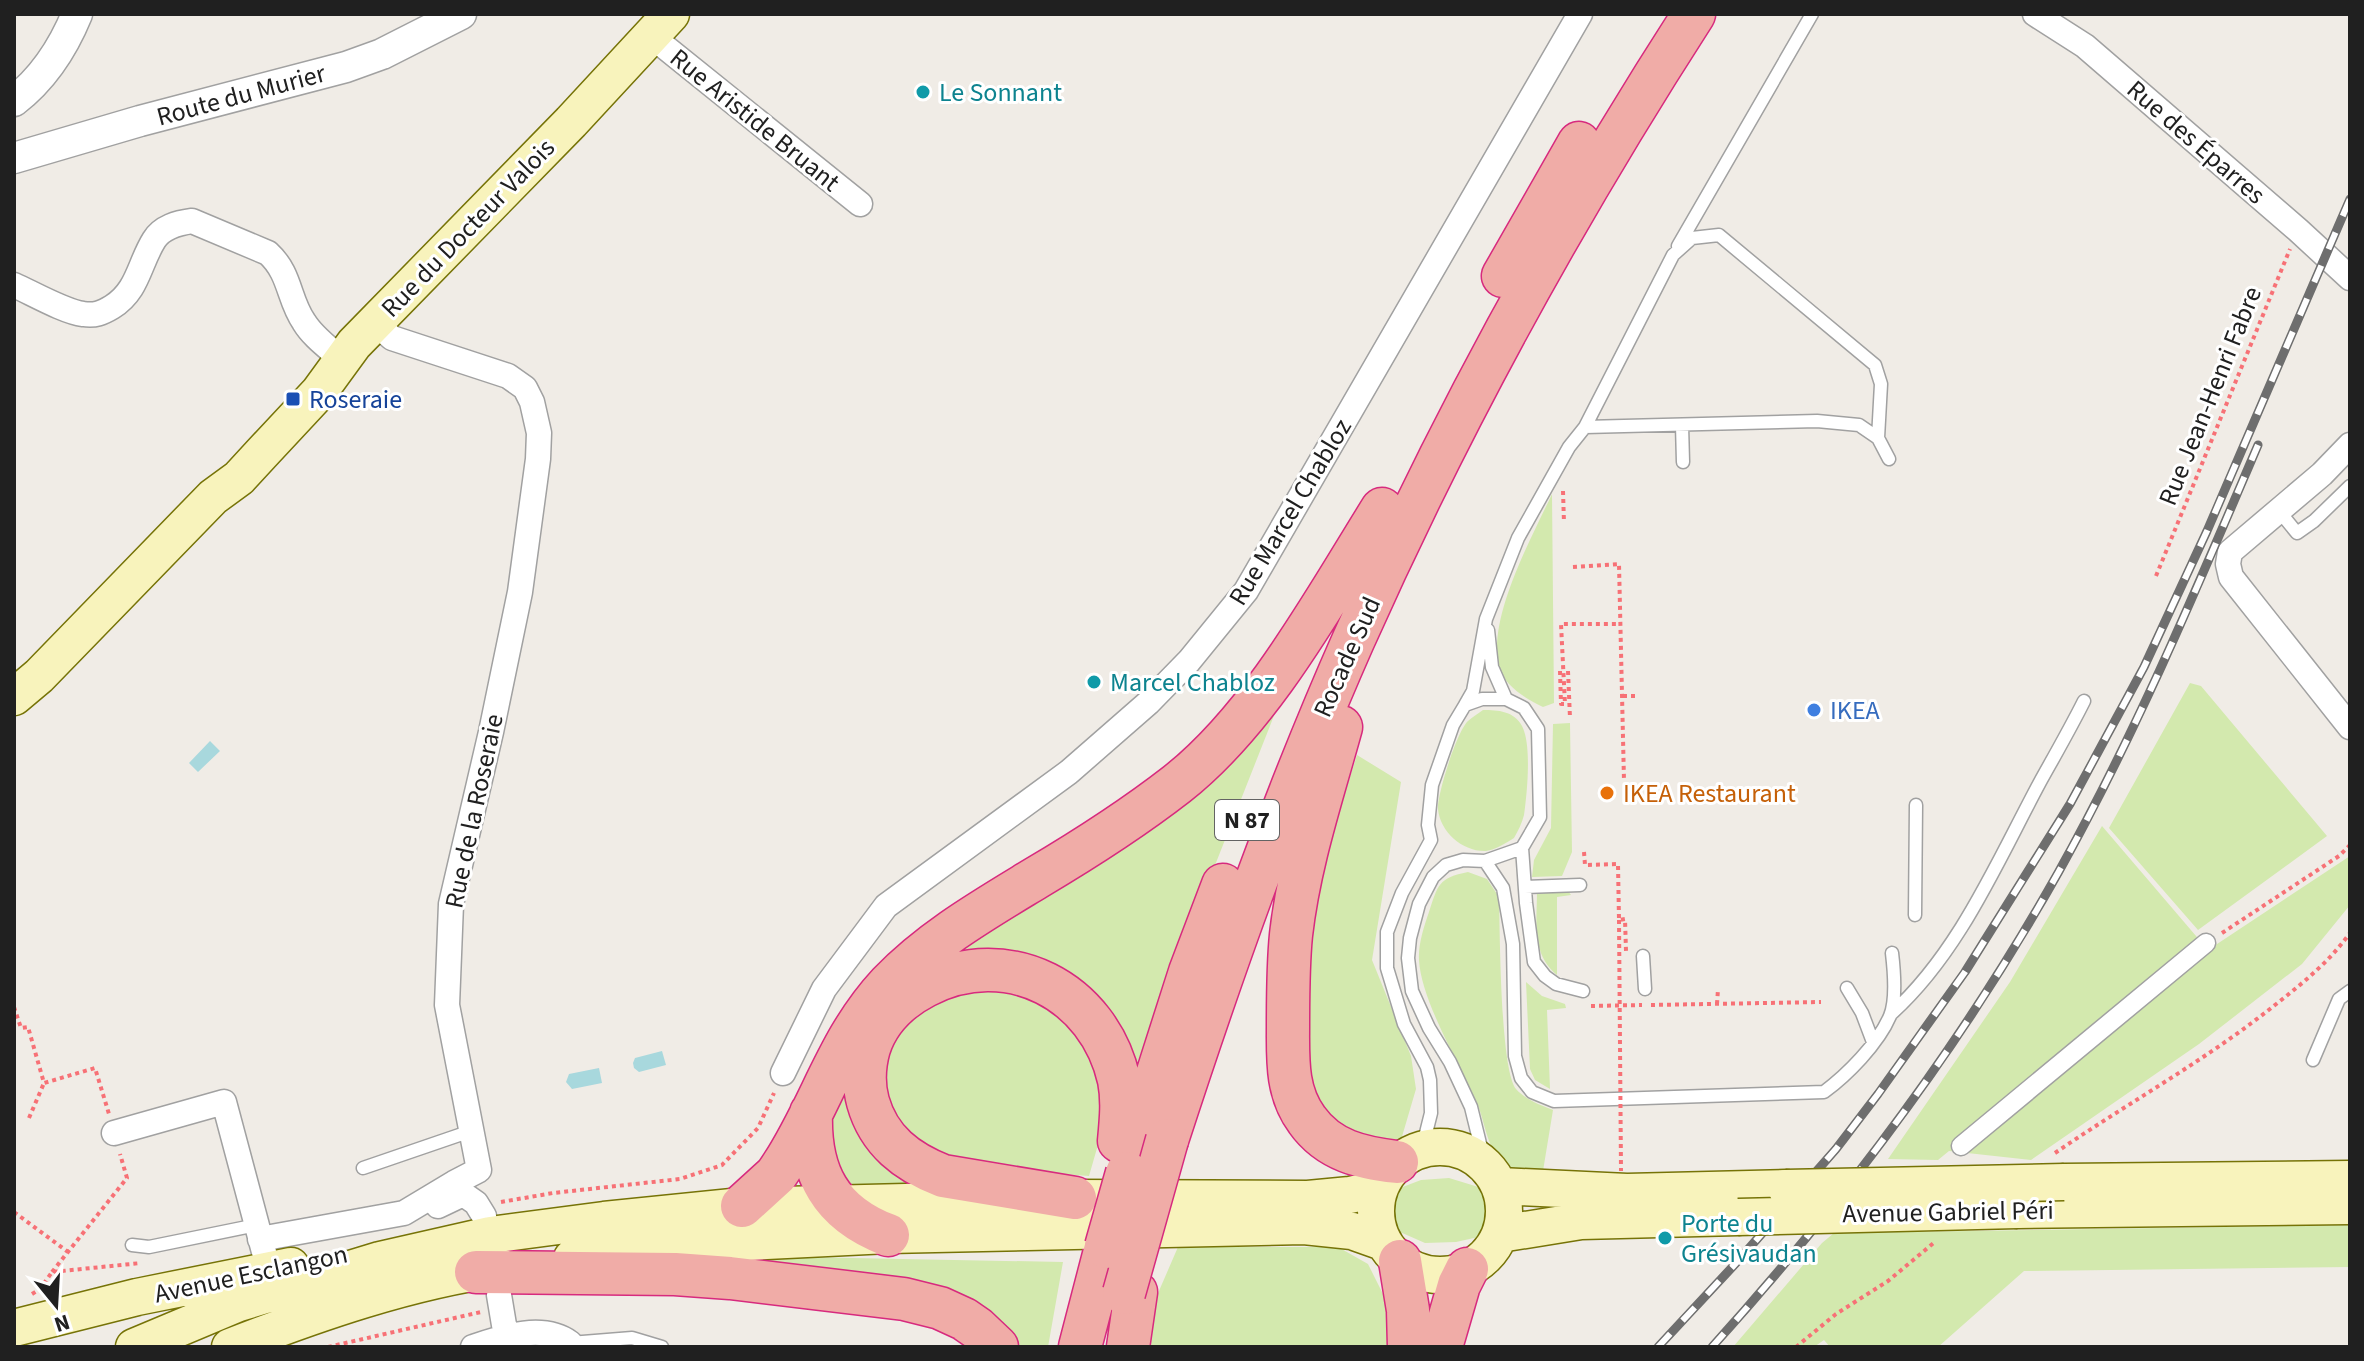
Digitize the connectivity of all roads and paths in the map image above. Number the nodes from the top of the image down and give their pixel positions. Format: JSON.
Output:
{"nodes":[{"id":1,"x":77,"y":14,"type":"edge"},
{"id":2,"x":461,"y":14,"type":"edge"},
{"id":3,"x":1580,"y":14,"type":"edge"},
{"id":4,"x":1660,"y":14,"type":"edge"},
{"id":5,"x":1694,"y":14,"type":"edge"},
{"id":6,"x":1812,"y":14,"type":"edge"},
{"id":7,"x":2035,"y":14,"type":"edge"},
{"id":8,"x":661,"y":25,"type":"edge"},
{"id":9,"x":14,"y":101,"type":"edge"},
{"id":10,"x":14,"y":158,"type":"edge"},
{"id":11,"x":860,"y":204,"type":"dead end"},
{"id":12,"x":2298,"y":230,"type":"junction"},
{"id":13,"x":1673,"y":255,"type":"junction"},
{"id":14,"x":2350,"y":278,"type":"edge"},
{"id":15,"x":14,"y":285,"type":"edge"},
{"id":16,"x":375,"y":323,"type":"junction"},
{"id":17,"x":341,"y":359,"type":"junction"},
{"id":18,"x":1682,"y":425,"type":"junction"},
{"id":19,"x":1585,"y":427,"type":"junction"},
{"id":20,"x":1878,"y":438,"type":"junction"},
{"id":21,"x":2350,"y":445,"type":"edge"},
{"id":22,"x":1889,"y":459,"type":"dead end"},
{"id":23,"x":1683,"y":462,"type":"dead end"},
{"id":24,"x":2350,"y":486,"type":"edge"},
{"id":25,"x":1563,"y":490,"type":"dead end"},
{"id":26,"x":1382,"y":509,"type":"junction"},
{"id":27,"x":2279,"y":511,"type":"junction"},
{"id":28,"x":1564,"y":523,"type":"dead end"},
{"id":29,"x":1388,"y":562,"type":"junction"},
{"id":30,"x":1573,"y":567,"type":"dead end"},
{"id":31,"x":2156,"y":576,"type":"dead end"},
{"id":32,"x":1486,"y":619,"type":"junction"},
{"id":33,"x":1621,"y":624,"type":"junction"},
{"id":34,"x":1560,"y":671,"type":"dead end"},
{"id":35,"x":1568,"y":671,"type":"dead end"},
{"id":36,"x":1623,"y":696,"type":"junction"},
{"id":37,"x":1638,"y":696,"type":"dead end"},
{"id":38,"x":14,"y":697,"type":"edge"},
{"id":39,"x":1506,"y":699,"type":"junction"},
{"id":40,"x":2084,"y":701,"type":"dead end"},
{"id":41,"x":1465,"y":705,"type":"junction"},
{"id":42,"x":1570,"y":718,"type":"dead end"},
{"id":43,"x":2350,"y":727,"type":"edge"},
{"id":44,"x":1624,"y":781,"type":"dead end"},
{"id":45,"x":1916,"y":805,"type":"dead end"},
{"id":46,"x":2350,"y":845,"type":"edge"},
{"id":47,"x":1522,"y":848,"type":"junction"},
{"id":48,"x":1584,"y":852,"type":"dead end"},
{"id":49,"x":1485,"y":861,"type":"junction"},
{"id":50,"x":1580,"y":885,"type":"dead end"},
{"id":51,"x":1525,"y":887,"type":"junction"},
{"id":52,"x":1526,"y":903,"type":"junction"},
{"id":53,"x":1915,"y":915,"type":"dead end"},
{"id":54,"x":1619,"y":920,"type":"junction"},
{"id":55,"x":2350,"y":933,"type":"edge"},
{"id":56,"x":2206,"y":943,"type":"joint"},
{"id":57,"x":1513,"y":944,"type":"junction"},
{"id":58,"x":1626,"y":953,"type":"dead end"},
{"id":59,"x":1892,"y":953,"type":"dead end"},
{"id":60,"x":1643,"y":956,"type":"dead end"},
{"id":61,"x":1847,"y":988,"type":"dead end"},
{"id":62,"x":1645,"y":989,"type":"dead end"},
{"id":63,"x":1718,"y":989,"type":"dead end"},
{"id":64,"x":1583,"y":991,"type":"dead end"},
{"id":65,"x":2350,"y":991,"type":"edge"},
{"id":66,"x":1821,"y":1002,"type":"dead end"},
{"id":67,"x":1717,"y":1004,"type":"junction"},
{"id":68,"x":1583,"y":1006,"type":"dead end"},
{"id":69,"x":14,"y":1007,"type":"edge"},
{"id":70,"x":1891,"y":1014,"type":"junction"},
{"id":71,"x":1873,"y":1042,"type":"junction"},
{"id":72,"x":2313,"y":1060,"type":"dead end"},
{"id":73,"x":783,"y":1073,"type":"joint"},
{"id":74,"x":44,"y":1083,"type":"junction"},
{"id":75,"x":811,"y":1113,"type":"junction"},
{"id":76,"x":29,"y":1118,"type":"dead end"},
{"id":77,"x":471,"y":1131,"type":"junction"},
{"id":78,"x":114,"y":1133,"type":"junction"},
{"id":79,"x":1140,"y":1141,"type":"junction"},
{"id":80,"x":1961,"y":1146,"type":"dead end"},
{"id":81,"x":1400,"y":1166,"type":"junction"},
{"id":82,"x":363,"y":1168,"type":"dead end"},
{"id":83,"x":2057,"y":1169,"type":"junction"},
{"id":84,"x":1621,"y":1171,"type":"dead end"},
{"id":85,"x":1492,"y":1175,"type":"junction"},
{"id":86,"x":2350,"y":1179,"type":"edge"},
{"id":87,"x":1075,"y":1198,"type":"junction"},
{"id":88,"x":838,"y":1204,"type":"junction"},
{"id":89,"x":742,"y":1206,"type":"junction"},
{"id":90,"x":2350,"y":1206,"type":"edge"},
{"id":91,"x":14,"y":1212,"type":"edge"},
{"id":92,"x":404,"y":1213,"type":"junction"},
{"id":93,"x":1946,"y":1233,"type":"dead end"},
{"id":94,"x":1500,"y":1234,"type":"junction"},
{"id":95,"x":888,"y":1235,"type":"junction"},
{"id":96,"x":132,"y":1245,"type":"dead end"},
{"id":97,"x":262,"y":1245,"type":"junction"},
{"id":98,"x":488,"y":1245,"type":"junction"},
{"id":99,"x":68,"y":1252,"type":"junction"},
{"id":100,"x":1392,"y":1252,"type":"junction"},
{"id":101,"x":130,"y":1266,"type":"dead end"},
{"id":102,"x":1467,"y":1269,"type":"junction"},
{"id":103,"x":52,"y":1272,"type":"junction"},
{"id":104,"x":1118,"y":1293,"type":"junction"},
{"id":105,"x":19,"y":1314,"type":"edge"},
{"id":106,"x":312,"y":1315,"type":"junction"},
{"id":107,"x":504,"y":1337,"type":"junction"},
{"id":108,"x":581,"y":1345,"type":"edge"},
{"id":109,"x":134,"y":1347,"type":"edge"},
{"id":110,"x":187,"y":1347,"type":"edge"},
{"id":111,"x":230,"y":1347,"type":"edge"},
{"id":112,"x":328,"y":1347,"type":"edge"},
{"id":113,"x":473,"y":1347,"type":"edge"},
{"id":114,"x":662,"y":1347,"type":"edge"},
{"id":115,"x":997,"y":1347,"type":"edge"},
{"id":116,"x":1080,"y":1347,"type":"edge"},
{"id":117,"x":1109,"y":1347,"type":"edge"},
{"id":118,"x":1128,"y":1347,"type":"edge"},
{"id":119,"x":1409,"y":1347,"type":"edge"},
{"id":120,"x":1441,"y":1347,"type":"edge"},
{"id":121,"x":1796,"y":1347,"type":"edge"}],
"edges":[{"from":1,"to":9,"type":"street"},
{"from":2,"to":10,"type":"street","name":"Route du Murier"},
{"from":3,"to":73,"type":"street","name":"Rue Marcel Chabloz"},
{"from":4,"to":26,"type":"highway","name":"Rocade Sud","number":"N 87"},
{"from":5,"to":29,"type":"highway","name":"Rocade Sud","number":"N 87"},
{"from":6,"to":13,"type":"lane"},
{"from":7,"to":12,"type":"street","name":"Rue des Éparres"},
{"from":8,"to":11,"type":"street","name":"Rue Aristide Bruant"},
{"from":8,"to":16,"type":"main road","name":"Rue du Docteur Valois"},
{"from":12,"to":14,"type":"street","name":"Rue des Éparres"},
{"from":12,"to":31,"type":"path","name":"Rue Jean-Henri Fabre"},
{"from":13,"to":19,"type":"lane"},
{"from":13,"to":20,"type":"lane"},
{"from":15,"to":17,"type":"street"},
{"from":16,"to":17,"type":"main road","name":"Rue du Docteur Valois"},
{"from":16,"to":77,"type":"street","name":"Rue de la Roseraie"},
{"from":17,"to":38,"type":"main road","name":"Rue du Docteur Valois"},
{"from":18,"to":19,"type":"lane"},
{"from":18,"to":20,"type":"lane"},
{"from":18,"to":23,"type":"lane"},
{"from":19,"to":32,"type":"lane"},
{"from":20,"to":22,"type":"lane"},
{"from":21,"to":27,"type":"street"},
{"from":24,"to":27,"type":"lane"},
{"from":25,"to":28,"type":"path"},
{"from":26,"to":75,"type":"highway"},
{"from":26,"to":79,"type":"highway","name":"Rocade Sud","number":"N 87"},
{"from":27,"to":43,"type":"street"},
{"from":29,"to":79,"type":"highway","name":"Rocade Sud","number":"N 87"},
{"from":29,"to":81,"type":"highway"},
{"from":30,"to":33,"type":"path"},
{"from":32,"to":39,"type":"lane"},
{"from":32,"to":41,"type":"lane"},
{"from":33,"to":34,"type":"path"},
{"from":33,"to":36,"type":"path"},
{"from":35,"to":42,"type":"path"},
{"from":36,"to":37,"type":"path"},
{"from":36,"to":44,"type":"path"},
{"from":39,"to":41,"type":"lane"},
{"from":39,"to":47,"type":"lane"},
{"from":40,"to":70,"type":"lane"},
{"from":41,"to":81,"type":"lane"},
{"from":45,"to":53,"type":"lane"},
{"from":46,"to":56,"type":"path"},
{"from":47,"to":49,"type":"lane"},
{"from":47,"to":51,"type":"lane"},
{"from":48,"to":54,"type":"path"},
{"from":49,"to":57,"type":"lane"},
{"from":49,"to":85,"type":"lane"},
{"from":50,"to":51,"type":"lane"},
{"from":51,"to":52,"type":"lane"},
{"from":52,"to":57,"type":"lane"},
{"from":52,"to":64,"type":"lane"},
{"from":54,"to":58,"type":"path"},
{"from":54,"to":84,"type":"path","bridge":true},
{"from":55,"to":83,"type":"path"},
{"from":56,"to":80,"type":"street"},
{"from":57,"to":71,"type":"lane"},
{"from":59,"to":70,"type":"lane"},
{"from":60,"to":62,"type":"lane"},
{"from":61,"to":71,"type":"lane"},
{"from":63,"to":67,"type":"path"},
{"from":65,"to":72,"type":"lane"},
{"from":66,"to":67,"type":"path"},
{"from":67,"to":68,"type":"path"},
{"from":69,"to":74,"type":"path"},
{"from":70,"to":71,"type":"lane"},
{"from":73,"to":98,"type":"path"},
{"from":74,"to":76,"type":"path"},
{"from":74,"to":78,"type":"path"},
{"from":75,"to":88,"type":"highway"},
{"from":75,"to":89,"type":"highway"},
{"from":77,"to":82,"type":"lane"},
{"from":77,"to":92,"type":"street","name":"Rue de la Roseraie"},
{"from":78,"to":97,"type":"street"},
{"from":78,"to":99,"type":"path"},
{"from":79,"to":87,"type":"highway"},
{"from":79,"to":104,"type":"highway","name":"Rocade Sud","number":"N 87","bridge":true},
{"from":79,"to":104,"type":"highway","name":"Rocade Sud","number":"N 87","bridge":true},
{"from":81,"to":85,"type":"main road"},
{"from":81,"to":87,"type":"main road"},
{"from":81,"to":100,"type":"main road"},
{"from":83,"to":85,"type":"main road","name":"Avenue Gabriel Péri","bridge":true},
{"from":83,"to":86,"type":"main road","name":"Avenue Gabriel Péri"},
{"from":85,"to":94,"type":"main road"},
{"from":87,"to":88,"type":"main road"},
{"from":88,"to":89,"type":"main road"},
{"from":88,"to":95,"type":"highway"},
{"from":89,"to":98,"type":"main road"},
{"from":90,"to":94,"type":"main road","name":"Avenue Gabriel Péri","bridge":true},
{"from":91,"to":99,"type":"path"},
{"from":92,"to":97,"type":"street","name":"Rue de la Roseraie"},
{"from":92,"to":98,"type":"street"},
{"from":93,"to":121,"type":"path"},
{"from":94,"to":102,"type":"main road"},
{"from":95,"to":98,"type":"main road"},
{"from":95,"to":100,"type":"main road"},
{"from":96,"to":97,"type":"lane"},
{"from":97,"to":98,"type":"main road","name":"Avenue Esclangon"},
{"from":97,"to":105,"type":"main road","name":"Avenue Esclangon"},
{"from":98,"to":106,"type":"main road"},
{"from":98,"to":107,"type":"street"},
{"from":98,"to":109,"type":"main road"},
{"from":98,"to":115,"type":"highway"},
{"from":99,"to":103,"type":"path"},
{"from":100,"to":102,"type":"main road"},
{"from":100,"to":119,"type":"highway"},
{"from":101,"to":103,"type":"path"},
{"from":102,"to":120,"type":"highway"},
{"from":103,"to":105,"type":"path"},
{"from":104,"to":116,"type":"highway","name":"Rocade Sud","number":"N 87"},
{"from":104,"to":117,"type":"highway","name":"Rocade Sud","number":"N 87"},
{"from":104,"to":118,"type":"highway"},
{"from":106,"to":110,"type":"main road"},
{"from":106,"to":111,"type":"main road"},
{"from":107,"to":108,"type":"street"},
{"from":107,"to":112,"type":"path"},
{"from":107,"to":113,"type":"street"},
{"from":108,"to":114,"type":"lane"}]}
